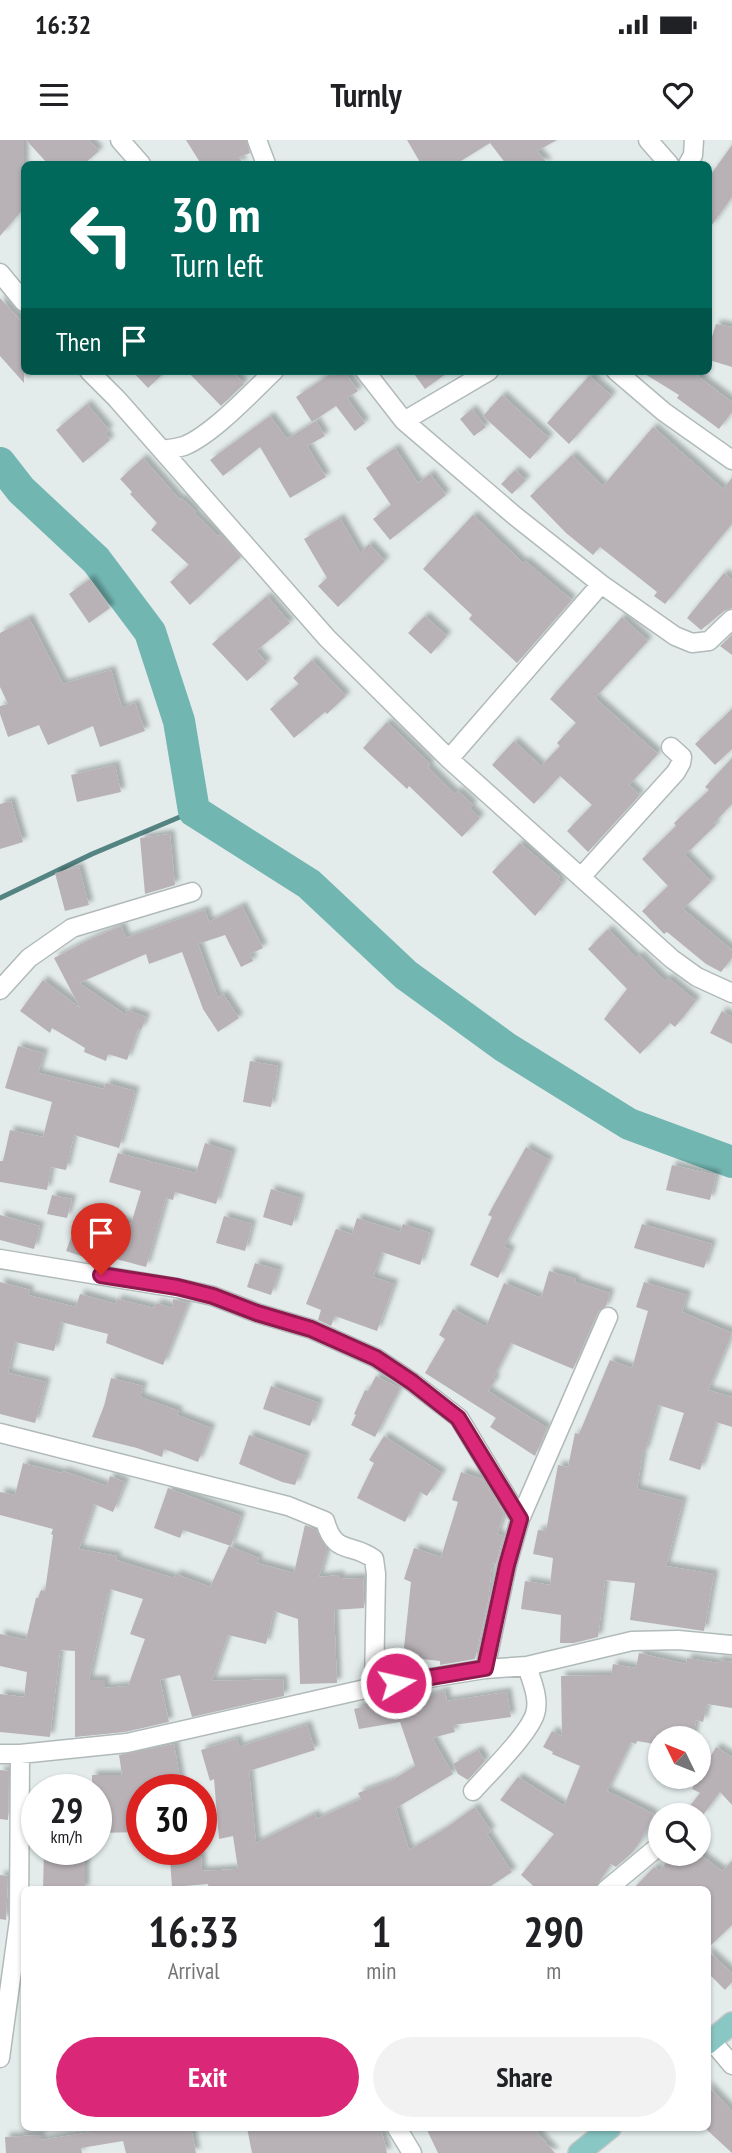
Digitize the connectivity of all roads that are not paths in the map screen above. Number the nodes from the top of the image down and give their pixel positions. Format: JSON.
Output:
{"nodes":[{"id":1,"x":120,"y":140,"type":"edge"},
{"id":2,"x":257,"y":140,"type":"edge"},
{"id":3,"x":648,"y":140,"type":"edge"},
{"id":4,"x":694,"y":140,"type":"edge"},
{"id":5,"x":138,"y":161,"type":"edge"},
{"id":6,"x":266,"y":161,"type":"edge"},
{"id":7,"x":666,"y":161,"type":"edge"},
{"id":8,"x":690,"y":161,"type":"edge"},
{"id":9,"x":0,"y":274,"type":"edge"},
{"id":10,"x":21,"y":298,"type":"edge"},
{"id":11,"x":93,"y":375,"type":"edge"},
{"id":12,"x":270,"y":375,"type":"edge"},
{"id":13,"x":368,"y":375,"type":"edge"},
{"id":14,"x":482,"y":375,"type":"edge"},
{"id":15,"x":621,"y":375,"type":"edge"},
{"id":16,"x":404,"y":421,"type":"junction"},
{"id":17,"x":162,"y":450,"type":"junction"},
{"id":18,"x":732,"y":460,"type":"edge"},
{"id":19,"x":601,"y":584,"type":"junction"},
{"id":20,"x":732,"y":619,"type":"edge"},
{"id":21,"x":671,"y":747,"type":"dead end"},
{"id":22,"x":449,"y":759,"type":"junction"},
{"id":23,"x":581,"y":877,"type":"junction"},
{"id":24,"x":192,"y":892,"type":"dead end"},
{"id":25,"x":0,"y":990,"type":"edge"},
{"id":26,"x":732,"y":993,"type":"edge"},
{"id":27,"x":0,"y":1259,"type":"edge"},
{"id":28,"x":608,"y":1317,"type":"dead end"},
{"id":29,"x":0,"y":1433,"type":"edge"},
{"id":30,"x":520,"y":1519,"type":"junction"},
{"id":31,"x":732,"y":1645,"type":"edge"},
{"id":32,"x":527,"y":1666,"type":"junction"},
{"id":33,"x":485,"y":1668,"type":"junction"},
{"id":34,"x":374,"y":1687,"type":"junction"},
{"id":35,"x":0,"y":1754,"type":"edge"},
{"id":36,"x":20,"y":1754,"type":"junction"},
{"id":37,"x":473,"y":1791,"type":"dead end"},
{"id":38,"x":648,"y":1855,"type":"edge"},
{"id":39,"x":611,"y":1886,"type":"edge"},
{"id":40,"x":732,"y":2023,"type":"edge"},
{"id":41,"x":711,"y":2040,"type":"edge"},
{"id":42,"x":711,"y":2044,"type":"edge"},
{"id":43,"x":0,"y":2058,"type":"edge"},
{"id":44,"x":732,"y":2065,"type":"edge"},
{"id":45,"x":399,"y":2131,"type":"edge"},
{"id":46,"x":606,"y":2131,"type":"edge"},
{"id":47,"x":412,"y":2153,"type":"edge"},
{"id":48,"x":579,"y":2153,"type":"edge"}],
"edges":[{"from":1,"to":5,"type":"street"},
{"from":2,"to":6,"type":"street"},
{"from":3,"to":7,"type":"street"},
{"from":4,"to":8,"type":"street"},
{"from":9,"to":10,"type":"street"},
{"from":11,"to":17,"type":"street"},
{"from":12,"to":17,"type":"street"},
{"from":13,"to":16,"type":"street"},
{"from":14,"to":16,"type":"street"},
{"from":15,"to":18,"type":"street"},
{"from":16,"to":19,"type":"street"},
{"from":17,"to":22,"type":"street"},
{"from":19,"to":20,"type":"street"},
{"from":19,"to":22,"type":"street"},
{"from":21,"to":23,"type":"street"},
{"from":22,"to":23,"type":"street"},
{"from":23,"to":26,"type":"street"},
{"from":24,"to":25,"type":"street"},
{"from":27,"to":30,"type":"street"},
{"from":28,"to":30,"type":"street"},
{"from":29,"to":34,"type":"street"},
{"from":30,"to":33,"type":"street"},
{"from":31,"to":32,"type":"street"},
{"from":32,"to":33,"type":"street"},
{"from":32,"to":37,"type":"street"},
{"from":33,"to":34,"type":"street"},
{"from":34,"to":36,"type":"street"},
{"from":35,"to":36,"type":"street"},
{"from":36,"to":43,"type":"street"},
{"from":38,"to":39,"type":"street"},
{"from":40,"to":41,"type":"main road"},
{"from":42,"to":44,"type":"street"},
{"from":45,"to":47,"type":"street"},
{"from":46,"to":48,"type":"main road"}]}
